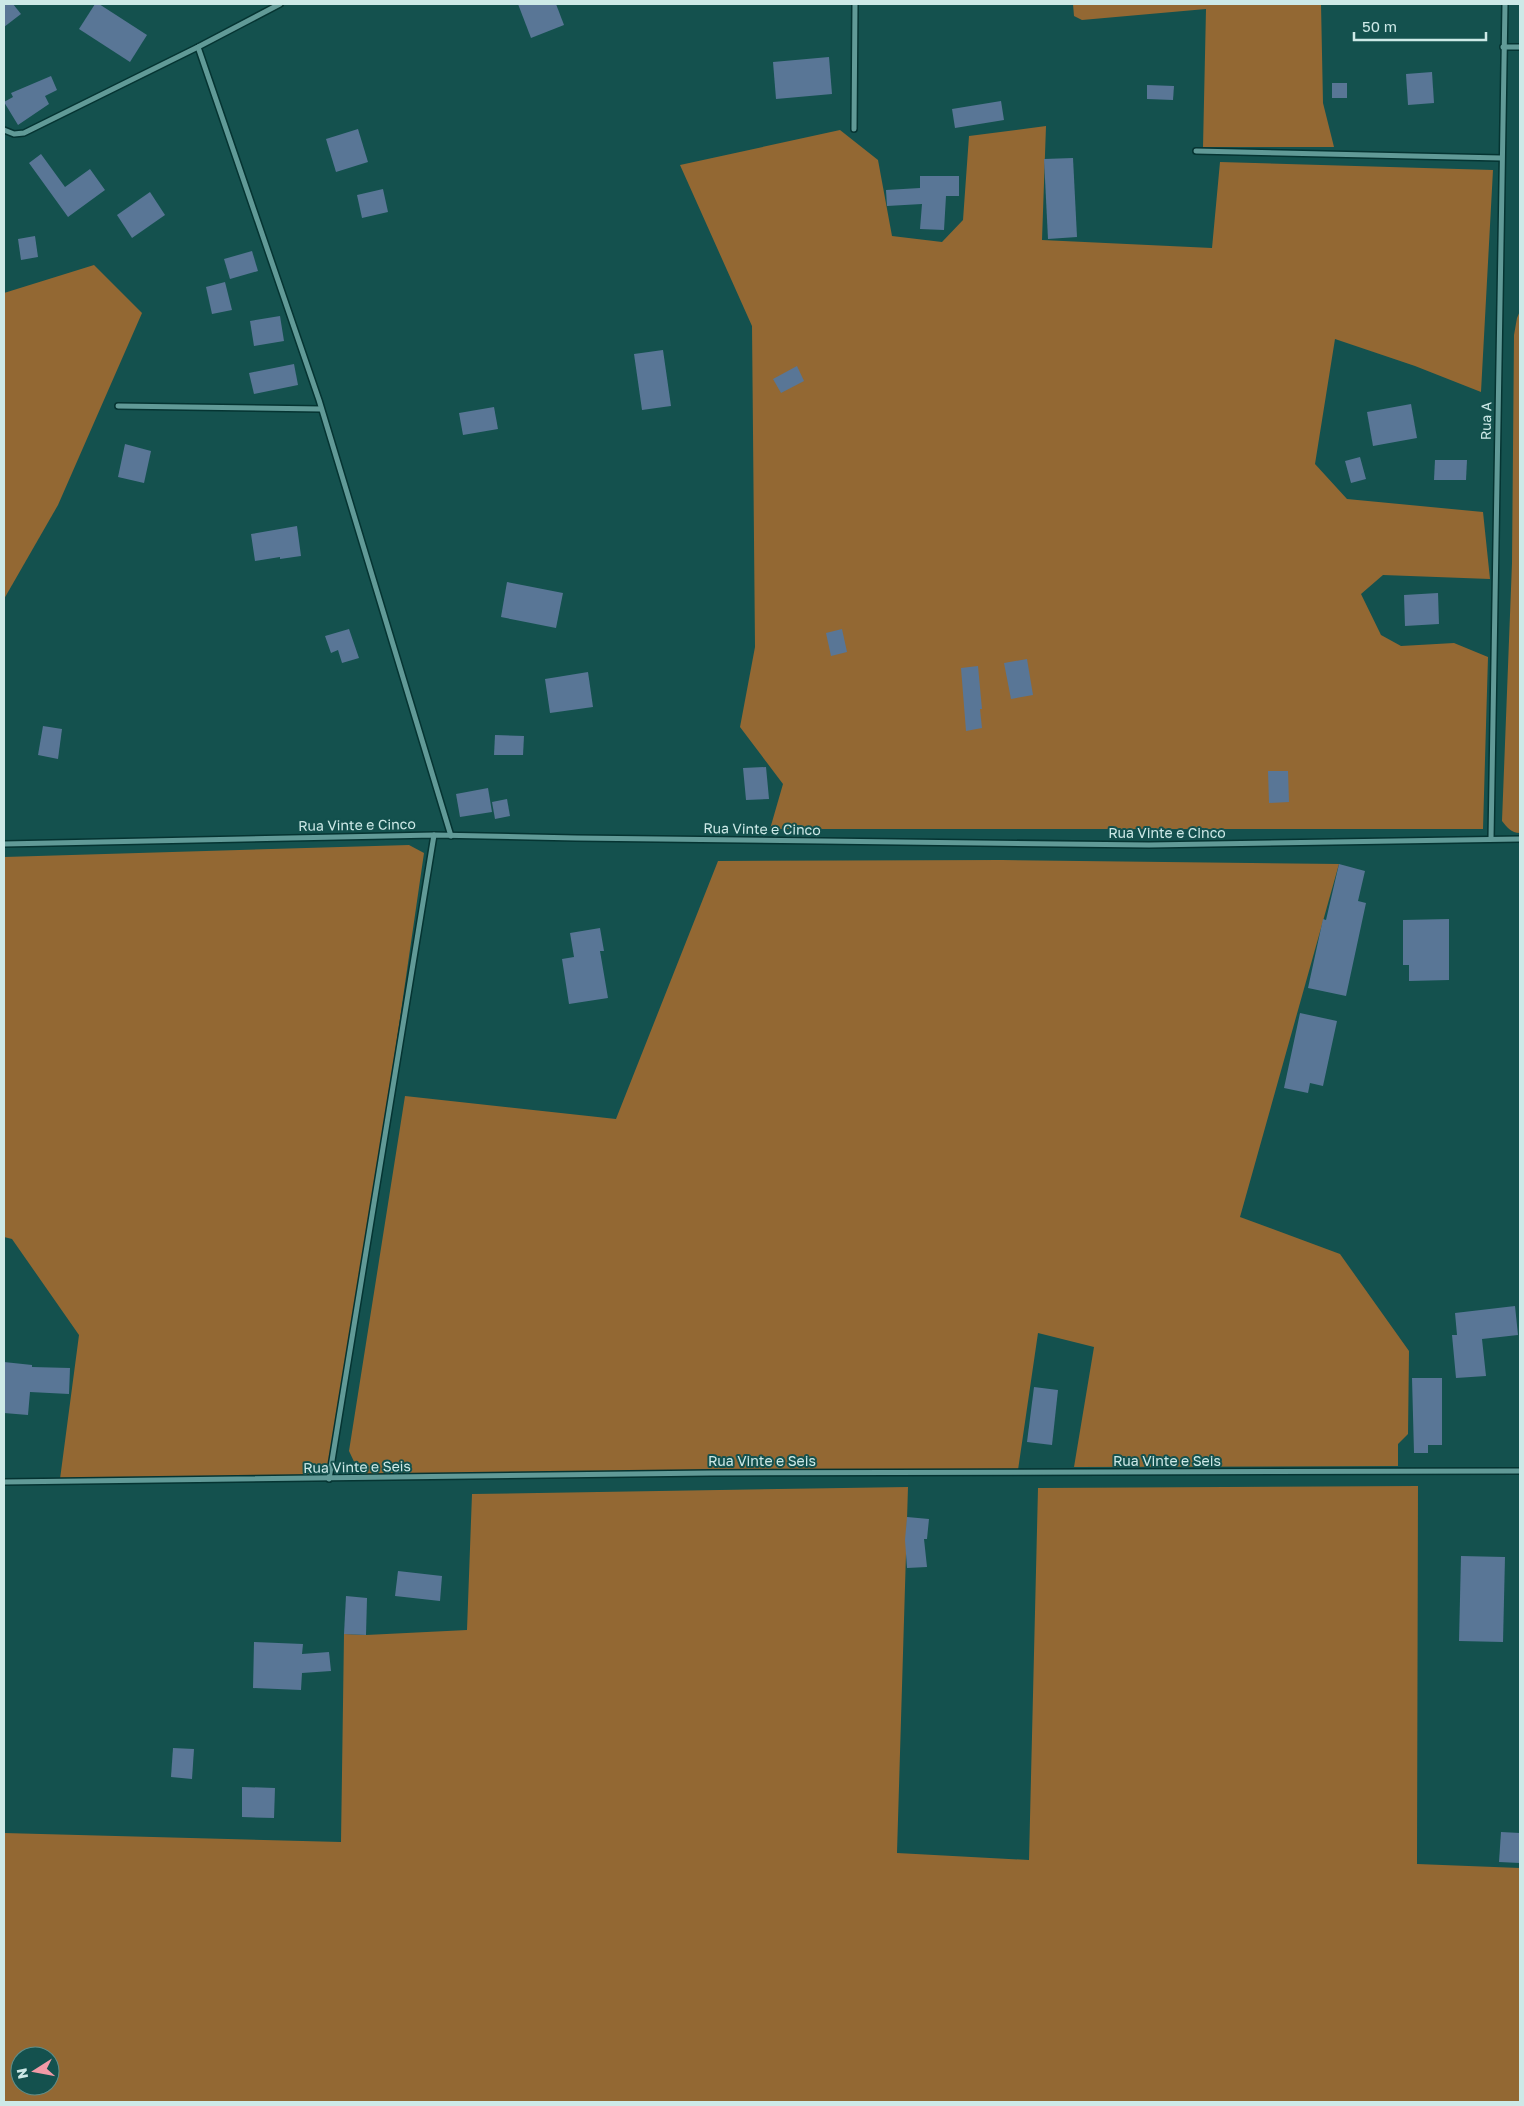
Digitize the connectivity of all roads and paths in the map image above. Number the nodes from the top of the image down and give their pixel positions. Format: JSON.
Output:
{"nodes":[{"id":1,"x":280,"y":4,"type":"edge"},
{"id":2,"x":855,"y":4,"type":"edge"},
{"id":3,"x":1504,"y":4,"type":"edge"},
{"id":4,"x":198,"y":47,"type":"junction"},
{"id":5,"x":1503,"y":47,"type":"junction"},
{"id":6,"x":1520,"y":47,"type":"edge"},
{"id":7,"x":854,"y":129,"type":"dead end"},
{"id":8,"x":4,"y":130,"type":"edge"},
{"id":9,"x":1196,"y":151,"type":"dead end"},
{"id":10,"x":1500,"y":158,"type":"junction"},
{"id":11,"x":118,"y":406,"type":"dead end"},
{"id":12,"x":322,"y":409,"type":"junction"},
{"id":13,"x":434,"y":835,"type":"junction"},
{"id":14,"x":451,"y":836,"type":"junction"},
{"id":15,"x":1491,"y":839,"type":"junction"},
{"id":16,"x":1520,"y":839,"type":"edge"},
{"id":17,"x":4,"y":844,"type":"edge"},
{"id":18,"x":1520,"y":1471,"type":"edge"},
{"id":19,"x":329,"y":1479,"type":"junction"},
{"id":20,"x":4,"y":1482,"type":"edge"}],
"edges":[{"from":1,"to":4,"type":"street"},
{"from":2,"to":7,"type":"street"},
{"from":3,"to":5,"type":"street","name":"Rua A"},
{"from":4,"to":8,"type":"street"},
{"from":4,"to":12,"type":"street"},
{"from":5,"to":6,"type":"street"},
{"from":5,"to":10,"type":"street","name":"Rua A"},
{"from":9,"to":10,"type":"street"},
{"from":10,"to":15,"type":"street","name":"Rua A"},
{"from":11,"to":12,"type":"street"},
{"from":12,"to":14,"type":"street"},
{"from":13,"to":14,"type":"street","name":"Rua Vinte e Cinco"},
{"from":13,"to":17,"type":"street","name":"Rua Vinte e Cinco"},
{"from":13,"to":19,"type":"street"},
{"from":14,"to":15,"type":"street","name":"Rua Vinte e Cinco"},
{"from":15,"to":16,"type":"street","name":"Rua Vinte e Cinco"},
{"from":18,"to":19,"type":"street","name":"Rua Vinte e Seis"},
{"from":19,"to":20,"type":"street","name":"Rua Vinte e Seis"}]}
